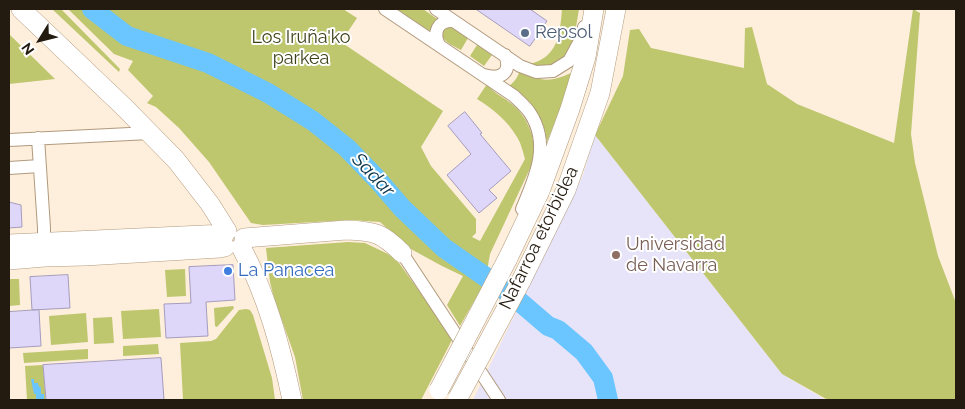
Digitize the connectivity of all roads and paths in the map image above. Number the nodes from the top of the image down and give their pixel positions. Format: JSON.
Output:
{"nodes":[{"id":1,"x":21,"y":9,"type":"edge"},
{"id":2,"x":386,"y":9,"type":"edge"},
{"id":3,"x":436,"y":9,"type":"edge"},
{"id":4,"x":588,"y":9,"type":"edge"},
{"id":5,"x":594,"y":9,"type":"edge"},
{"id":6,"x":616,"y":9,"type":"edge"},
{"id":7,"x":453,"y":21,"type":"junction"},
{"id":8,"x":440,"y":45,"type":"junction"},
{"id":9,"x":505,"y":55,"type":"junction"},
{"id":10,"x":484,"y":75,"type":"junction"},
{"id":11,"x":125,"y":108,"type":"junction"},
{"id":12,"x":150,"y":133,"type":"junction"},
{"id":13,"x":113,"y":134,"type":"junction"},
{"id":14,"x":38,"y":138,"type":"junction"},
{"id":15,"x":9,"y":140,"type":"edge"},
{"id":16,"x":40,"y":166,"type":"junction"},
{"id":17,"x":9,"y":168,"type":"edge"},
{"id":18,"x":228,"y":238,"type":"junction"},
{"id":19,"x":9,"y":244,"type":"edge"},
{"id":20,"x":45,"y":250,"type":"junction"},
{"id":21,"x":402,"y":253,"type":"joint"},
{"id":22,"x":508,"y":258,"type":"junction"},
{"id":23,"x":9,"y":260,"type":"edge"},
{"id":24,"x":436,"y":395,"type":"edge"},
{"id":25,"x":457,"y":399,"type":"edge"},
{"id":26,"x":292,"y":400,"type":"edge"},
{"id":27,"x":499,"y":400,"type":"edge"}],
"edges":[{"from":1,"to":11,"type":"street"},
{"from":2,"to":8,"type":"street"},
{"from":3,"to":7,"type":"street"},
{"from":4,"to":9,"type":"street"},
{"from":5,"to":22,"type":"street","name":"Nafarroa etorbidea"},
{"from":6,"to":25,"type":"street","name":"Nafarroa etorbidea","bridge":true},
{"from":7,"to":8,"type":"street"},
{"from":7,"to":9,"type":"street"},
{"from":8,"to":10,"type":"street"},
{"from":9,"to":10,"type":"street"},
{"from":10,"to":22,"type":"street"},
{"from":11,"to":12,"type":"street"},
{"from":11,"to":13,"type":"street"},
{"from":12,"to":13,"type":"street"},
{"from":12,"to":18,"type":"street"},
{"from":13,"to":14,"type":"street"},
{"from":14,"to":15,"type":"street"},
{"from":14,"to":16,"type":"street"},
{"from":16,"to":17,"type":"street"},
{"from":16,"to":20,"type":"street"},
{"from":18,"to":20,"type":"street"},
{"from":18,"to":21,"type":"street"},
{"from":18,"to":26,"type":"street"},
{"from":19,"to":20,"type":"street"},
{"from":20,"to":23,"type":"street"},
{"from":21,"to":27,"type":"street"},
{"from":22,"to":24,"type":"street","name":"Nafarroa etorbidea","bridge":true}]}
